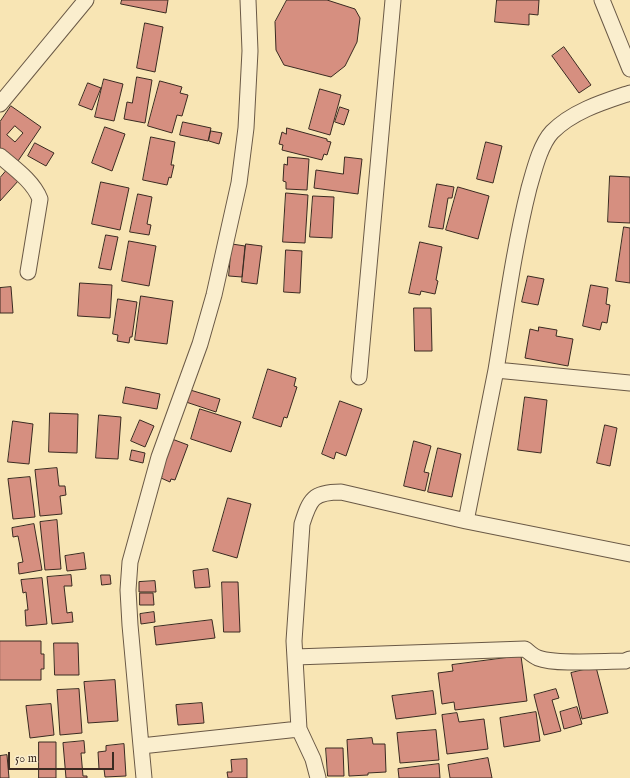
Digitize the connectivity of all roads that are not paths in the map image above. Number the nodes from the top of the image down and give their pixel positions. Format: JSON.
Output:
{"nodes":[{"id":1,"x":86,"y":0,"type":"edge"},
{"id":2,"x":248,"y":0,"type":"edge"},
{"id":3,"x":393,"y":0,"type":"edge"},
{"id":4,"x":602,"y":0,"type":"edge"},
{"id":5,"x":630,"y":69,"type":"edge"},
{"id":6,"x":630,"y":93,"type":"edge"},
{"id":7,"x":0,"y":104,"type":"edge"},
{"id":8,"x":0,"y":156,"type":"edge"},
{"id":9,"x":28,"y":272,"type":"dead end"},
{"id":10,"x":496,"y":370,"type":"junction"},
{"id":11,"x":359,"y":377,"type":"dead end"},
{"id":12,"x":630,"y":384,"type":"edge"},
{"id":13,"x":466,"y":521,"type":"junction"},
{"id":14,"x":630,"y":554,"type":"edge"},
{"id":15,"x":295,"y":657,"type":"junction"},
{"id":16,"x":630,"y":659,"type":"edge"},
{"id":17,"x":299,"y":729,"type":"junction"},
{"id":18,"x":141,"y":746,"type":"junction"},
{"id":19,"x":144,"y":778,"type":"edge"},
{"id":20,"x":318,"y":778,"type":"edge"}],
"edges":[{"from":1,"to":7,"type":"street"},
{"from":2,"to":18,"type":"street"},
{"from":3,"to":11,"type":"street"},
{"from":4,"to":5,"type":"street"},
{"from":6,"to":10,"type":"street"},
{"from":8,"to":9,"type":"street"},
{"from":10,"to":12,"type":"street"},
{"from":10,"to":13,"type":"street"},
{"from":13,"to":14,"type":"street"},
{"from":13,"to":15,"type":"street"},
{"from":15,"to":16,"type":"street"},
{"from":15,"to":17,"type":"street"},
{"from":17,"to":18,"type":"street"},
{"from":17,"to":20,"type":"street"},
{"from":18,"to":19,"type":"street"}]}
